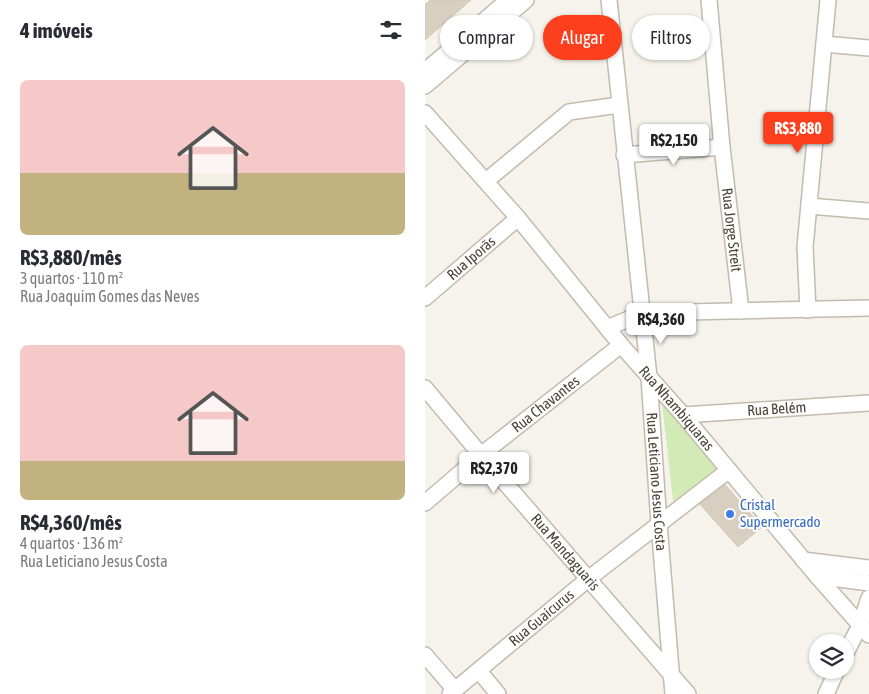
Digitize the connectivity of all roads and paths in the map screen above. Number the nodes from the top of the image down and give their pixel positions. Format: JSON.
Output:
{"nodes":[{"id":1,"x":508,"y":0,"type":"edge"},
{"id":2,"x":526,"y":0,"type":"edge"},
{"id":3,"x":609,"y":0,"type":"edge"},
{"id":4,"x":709,"y":0,"type":"edge"},
{"id":5,"x":828,"y":0,"type":"edge"},
{"id":6,"x":824,"y":44,"type":"junction"},
{"id":7,"x":869,"y":48,"type":"edge"},
{"id":8,"x":425,"y":71,"type":"edge"},
{"id":9,"x":425,"y":86,"type":"edge"},
{"id":10,"x":619,"y":105,"type":"junction"},
{"id":11,"x":425,"y":113,"type":"edge"},
{"id":12,"x":722,"y":147,"type":"junction"},
{"id":13,"x":624,"y":156,"type":"junction"},
{"id":14,"x":486,"y":181,"type":"junction"},
{"id":15,"x":809,"y":206,"type":"junction"},
{"id":16,"x":869,"y":211,"type":"edge"},
{"id":17,"x":518,"y":218,"type":"junction"},
{"id":18,"x":425,"y":298,"type":"edge"},
{"id":19,"x":869,"y":308,"type":"edge"},
{"id":20,"x":808,"y":310,"type":"junction"},
{"id":21,"x":741,"y":311,"type":"junction"},
{"id":22,"x":643,"y":313,"type":"junction"},
{"id":23,"x":607,"y":328,"type":"junction"},
{"id":24,"x":621,"y":345,"type":"junction"},
{"id":25,"x":649,"y":376,"type":"junction"},
{"id":26,"x":425,"y":388,"type":"edge"},
{"id":27,"x":869,"y":403,"type":"edge"},
{"id":28,"x":683,"y":415,"type":"junction"},
{"id":29,"x":481,"y":455,"type":"junction"},
{"id":30,"x":729,"y":470,"type":"junction"},
{"id":31,"x":425,"y":503,"type":"edge"},
{"id":32,"x":659,"y":524,"type":"junction"},
{"id":33,"x":803,"y":560,"type":"junction"},
{"id":34,"x":869,"y":568,"type":"edge"},
{"id":35,"x":817,"y":576,"type":"junction"},
{"id":36,"x":588,"y":579,"type":"junction"},
{"id":37,"x":869,"y":583,"type":"edge"},
{"id":38,"x":869,"y":598,"type":"edge"},
{"id":39,"x":864,"y":630,"type":"edge"},
{"id":40,"x":854,"y":643,"type":"edge"},
{"id":41,"x":425,"y":655,"type":"edge"},
{"id":42,"x":479,"y":671,"type":"junction"},
{"id":43,"x":672,"y":675,"type":"junction"},
{"id":44,"x":833,"y":679,"type":"edge"},
{"id":45,"x":453,"y":692,"type":"edge"},
{"id":46,"x":498,"y":694,"type":"edge"},
{"id":47,"x":673,"y":694,"type":"edge"},
{"id":48,"x":688,"y":694,"type":"edge"},
{"id":49,"x":826,"y":694,"type":"edge"}],
"edges":[{"from":1,"to":8,"type":"street"},
{"from":2,"to":9,"type":"street"},
{"from":3,"to":10,"type":"street","name":"Rua Leticiano Jesus Costa"},
{"from":4,"to":12,"type":"street","name":"Rua Jorge Streit"},
{"from":5,"to":6,"type":"street"},
{"from":6,"to":7,"type":"street"},
{"from":6,"to":15,"type":"street"},
{"from":10,"to":13,"type":"street","name":"Rua Leticiano Jesus Costa"},
{"from":10,"to":14,"type":"street"},
{"from":11,"to":14,"type":"street","name":"Rua Nhambiquaras"},
{"from":12,"to":13,"type":"street"},
{"from":12,"to":21,"type":"street","name":"Rua Jorge Streit"},
{"from":13,"to":22,"type":"street","name":"Rua Leticiano Jesus Costa"},
{"from":14,"to":17,"type":"street","name":"Rua Nhambiquaras"},
{"from":15,"to":16,"type":"street"},
{"from":15,"to":20,"type":"street"},
{"from":17,"to":18,"type":"street","name":"Rua Iporãs"},
{"from":17,"to":23,"type":"street","name":"Rua Nhambiquaras"},
{"from":19,"to":20,"type":"street"},
{"from":20,"to":21,"type":"street"},
{"from":21,"to":22,"type":"street"},
{"from":22,"to":23,"type":"street"},
{"from":22,"to":25,"type":"street","name":"Rua Leticiano Jesus Costa"},
{"from":23,"to":24,"type":"street","name":"Rua Nhambiquaras"},
{"from":24,"to":25,"type":"street","name":"Rua Nhambiquaras"},
{"from":24,"to":29,"type":"street","name":"Rua Chavantes"},
{"from":25,"to":28,"type":"street","name":"Rua Nhambiquaras"},
{"from":25,"to":32,"type":"street","name":"Rua Leticiano Jesus Costa"},
{"from":26,"to":29,"type":"street","name":"Rua Mandaguaris"},
{"from":27,"to":28,"type":"street","name":"Rua Belém"},
{"from":28,"to":30,"type":"street","name":"Rua Nhambiquaras"},
{"from":29,"to":31,"type":"street","name":"Rua Chavantes"},
{"from":29,"to":36,"type":"street","name":"Rua Mandaguaris"},
{"from":30,"to":32,"type":"street","name":"Rua Guaicurus"},
{"from":30,"to":33,"type":"street","name":"Rua Nhambiquaras"},
{"from":32,"to":36,"type":"street","name":"Rua Guaicurus"},
{"from":32,"to":43,"type":"street","name":"Rua Leticiano Jesus Costa"},
{"from":33,"to":34,"type":"street"},
{"from":33,"to":35,"type":"street","name":"Rua Nhambiquaras"},
{"from":35,"to":37,"type":"street"},
{"from":35,"to":39,"type":"street","name":"Rua Nhambiquaras"},
{"from":36,"to":42,"type":"street","name":"Rua Guaicurus"},
{"from":36,"to":43,"type":"street","name":"Rua Mandaguaris"},
{"from":38,"to":39,"type":"street"},
{"from":39,"to":40,"type":"street"},
{"from":41,"to":45,"type":"street"},
{"from":42,"to":45,"type":"street","name":"Rua Guaicurus"},
{"from":42,"to":46,"type":"street"},
{"from":43,"to":47,"type":"street","name":"Rua Leticiano Jesus Costa"},
{"from":43,"to":48,"type":"street","name":"Rua Mandaguaris"},
{"from":44,"to":49,"type":"street"}]}
